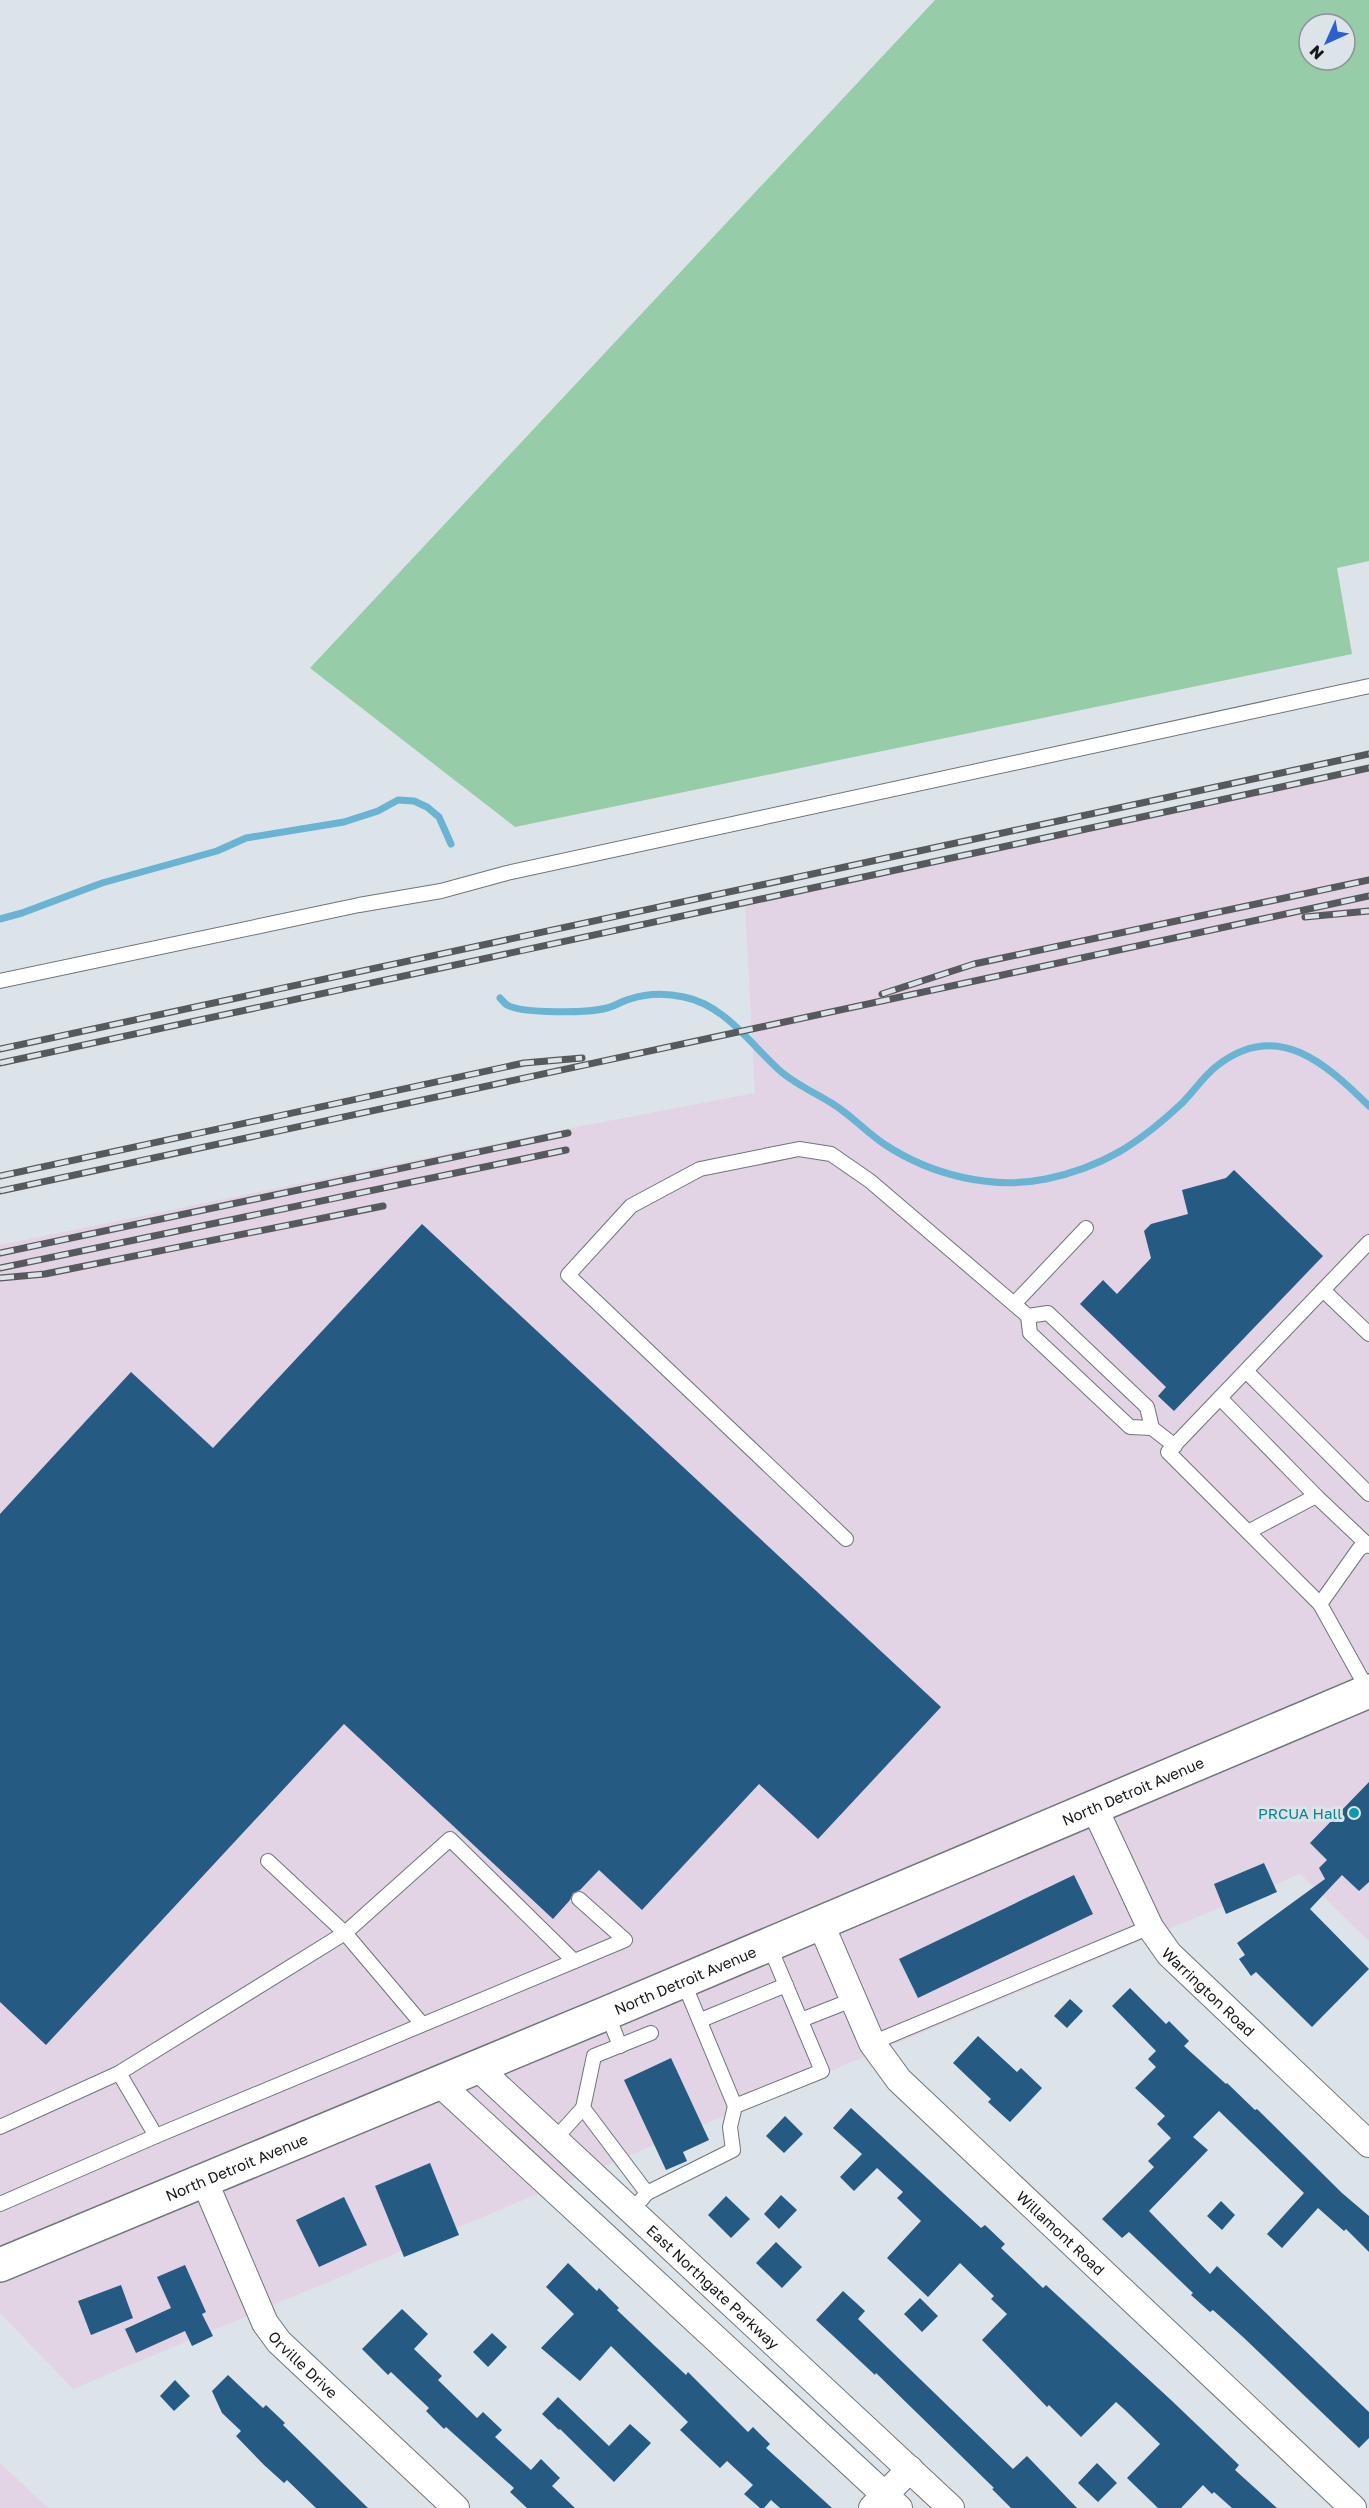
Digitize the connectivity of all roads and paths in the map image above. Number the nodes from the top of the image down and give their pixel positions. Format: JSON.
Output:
{"nodes":[{"id":1,"x":1369,"y":686,"type":"edge"},
{"id":2,"x":0,"y":981,"type":"edge"},
{"id":3,"x":1086,"y":1228,"type":"dead end"},
{"id":4,"x":1369,"y":1242,"type":"edge"},
{"id":5,"x":1323,"y":1290,"type":"junction"},
{"id":6,"x":1014,"y":1304,"type":"junction"},
{"id":7,"x":1028,"y":1316,"type":"junction"},
{"id":8,"x":1369,"y":1334,"type":"edge"},
{"id":9,"x":1247,"y":1372,"type":"junction"},
{"id":10,"x":1220,"y":1398,"type":"junction"},
{"id":11,"x":1152,"y":1428,"type":"junction"},
{"id":12,"x":1175,"y":1446,"type":"junction"},
{"id":13,"x":1369,"y":1494,"type":"edge"},
{"id":14,"x":1316,"y":1496,"type":"junction"},
{"id":15,"x":1248,"y":1532,"type":"junction"},
{"id":16,"x":846,"y":1539,"type":"dead end"},
{"id":17,"x":1368,"y":1545,"type":"edge"},
{"id":18,"x":1320,"y":1604,"type":"junction"},
{"id":19,"x":1369,"y":1692,"type":"edge"},
{"id":20,"x":1094,"y":1807,"type":"junction"},
{"id":21,"x":268,"y":1861,"type":"dead end"},
{"id":22,"x":579,"y":1899,"type":"dead end"},
{"id":23,"x":820,"y":1922,"type":"junction"},
{"id":24,"x":1150,"y":1927,"type":"junction"},
{"id":25,"x":345,"y":1933,"type":"junction"},
{"id":26,"x":768,"y":1943,"type":"junction"},
{"id":27,"x":574,"y":1962,"type":"junction"},
{"id":28,"x":683,"y":1979,"type":"junction"},
{"id":29,"x":786,"y":1985,"type":"junction"},
{"id":30,"x":852,"y":2000,"type":"junction"},
{"id":31,"x":607,"y":2013,"type":"junction"},
{"id":32,"x":701,"y":2020,"type":"junction"},
{"id":33,"x":801,"y":2020,"type":"junction"},
{"id":34,"x":422,"y":2024,"type":"junction"},
{"id":35,"x":651,"y":2033,"type":"dead end"},
{"id":36,"x":872,"y":2043,"type":"junction"},
{"id":37,"x":620,"y":2046,"type":"junction"},
{"id":38,"x":476,"y":2066,"type":"junction"},
{"id":39,"x":119,"y":2073,"type":"junction"},
{"id":40,"x":438,"y":2082,"type":"junction"},
{"id":41,"x":735,"y":2106,"type":"junction"},
{"id":42,"x":583,"y":2108,"type":"junction"},
{"id":43,"x":0,"y":2127,"type":"edge"},
{"id":44,"x":156,"y":2136,"type":"junction"},
{"id":45,"x":555,"y":2139,"type":"junction"},
{"id":46,"x":1369,"y":2144,"type":"edge"},
{"id":47,"x":204,"y":2180,"type":"junction"},
{"id":48,"x":639,"y":2202,"type":"junction"},
{"id":49,"x":0,"y":2204,"type":"edge"},
{"id":50,"x":0,"y":2265,"type":"edge"},
{"id":51,"x":910,"y":2469,"type":"junction"},
{"id":52,"x":885,"y":2504,"type":"edge"},
{"id":53,"x":456,"y":2508,"type":"edge"},
{"id":54,"x":951,"y":2508,"type":"edge"},
{"id":55,"x":1353,"y":2508,"type":"edge"}],
"edges":[{"from":1,"to":2,"type":"lane"},
{"from":3,"to":6,"type":"lane"},
{"from":4,"to":5,"type":"lane"},
{"from":5,"to":8,"type":"lane"},
{"from":5,"to":9,"type":"lane"},
{"from":6,"to":7,"type":"lane"},
{"from":6,"to":16,"type":"lane"},
{"from":7,"to":11,"type":"lane"},
{"from":7,"to":11,"type":"lane"},
{"from":9,"to":10,"type":"lane"},
{"from":9,"to":13,"type":"lane"},
{"from":10,"to":12,"type":"lane"},
{"from":10,"to":14,"type":"lane"},
{"from":11,"to":12,"type":"lane"},
{"from":12,"to":15,"type":"lane"},
{"from":14,"to":15,"type":"lane"},
{"from":14,"to":17,"type":"lane"},
{"from":15,"to":18,"type":"lane"},
{"from":17,"to":18,"type":"lane"},
{"from":18,"to":19,"type":"lane"},
{"from":19,"to":20,"type":"main road","name":"North Detroit Avenue"},
{"from":20,"to":23,"type":"main road","name":"North Detroit Avenue"},
{"from":20,"to":24,"type":"street","name":"Warrington Road"},
{"from":21,"to":25,"type":"lane"},
{"from":22,"to":27,"type":"lane"},
{"from":23,"to":26,"type":"main road","name":"North Detroit Avenue"},
{"from":23,"to":30,"type":"street","name":"Willamont Road"},
{"from":24,"to":36,"type":"lane"},
{"from":24,"to":46,"type":"street","name":"Warrington Road"},
{"from":25,"to":27,"type":"lane"},
{"from":25,"to":34,"type":"lane"},
{"from":25,"to":39,"type":"lane"},
{"from":26,"to":28,"type":"main road","name":"North Detroit Avenue"},
{"from":26,"to":29,"type":"lane"},
{"from":27,"to":34,"type":"lane"},
{"from":28,"to":31,"type":"main road","name":"North Detroit Avenue"},
{"from":28,"to":32,"type":"lane"},
{"from":29,"to":32,"type":"lane"},
{"from":29,"to":33,"type":"lane"},
{"from":30,"to":33,"type":"lane"},
{"from":30,"to":36,"type":"street","name":"Willamont Road"},
{"from":31,"to":37,"type":"lane"},
{"from":31,"to":38,"type":"main road","name":"North Detroit Avenue"},
{"from":32,"to":41,"type":"lane"},
{"from":33,"to":41,"type":"lane"},
{"from":34,"to":44,"type":"lane"},
{"from":35,"to":37,"type":"lane"},
{"from":36,"to":55,"type":"street","name":"Willamont Road"},
{"from":37,"to":42,"type":"lane"},
{"from":38,"to":40,"type":"main road","name":"North Detroit Avenue"},
{"from":38,"to":45,"type":"street","name":"East Northgate Parkway"},
{"from":39,"to":43,"type":"lane"},
{"from":39,"to":44,"type":"lane"},
{"from":40,"to":47,"type":"main road","name":"North Detroit Avenue"},
{"from":40,"to":52,"type":"street"},
{"from":41,"to":48,"type":"lane"},
{"from":42,"to":45,"type":"lane"},
{"from":42,"to":48,"type":"lane"},
{"from":44,"to":49,"type":"lane"},
{"from":45,"to":48,"type":"street","name":"East Northgate Parkway"},
{"from":47,"to":50,"type":"main road","name":"North Detroit Avenue"},
{"from":47,"to":53,"type":"street","name":"Orville Drive"},
{"from":48,"to":51,"type":"street","name":"East Northgate Parkway"},
{"from":51,"to":52,"type":"street"},
{"from":51,"to":54,"type":"street","name":"East Northgate Parkway"}]}
